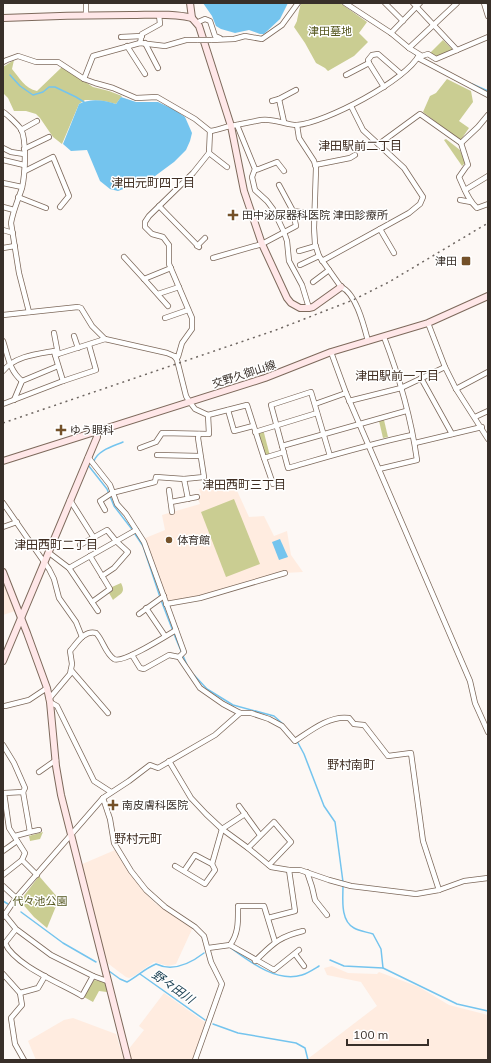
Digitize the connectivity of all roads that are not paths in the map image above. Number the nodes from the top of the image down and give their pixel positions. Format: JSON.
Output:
{"nodes":[{"id":1,"x":86,"y":3,"type":"edge"},
{"id":2,"x":190,"y":3,"type":"edge"},
{"id":3,"x":298,"y":3,"type":"edge"},
{"id":4,"x":345,"y":3,"type":"edge"},
{"id":5,"x":385,"y":3,"type":"edge"},
{"id":6,"x":413,"y":3,"type":"edge"},
{"id":7,"x":420,"y":3,"type":"edge"},
{"id":8,"x":457,"y":3,"type":"edge"},
{"id":9,"x":484,"y":3,"type":"edge"},
{"id":10,"x":416,"y":7,"type":"junction"},
{"id":11,"x":86,"y":15,"type":"junction"},
{"id":12,"x":159,"y":15,"type":"junction"},
{"id":13,"x":488,"y":16,"type":"edge"},
{"id":14,"x":3,"y":18,"type":"edge"},
{"id":15,"x":194,"y":20,"type":"junction"},
{"id":16,"x":402,"y":21,"type":"junction"},
{"id":17,"x":434,"y":25,"type":"junction"},
{"id":18,"x":391,"y":33,"type":"junction"},
{"id":19,"x":121,"y":36,"type":"dead end"},
{"id":20,"x":142,"y":36,"type":"junction"},
{"id":21,"x":488,"y":37,"type":"edge"},
{"id":22,"x":222,"y":39,"type":"junction"},
{"id":23,"x":142,"y":43,"type":"junction"},
{"id":24,"x":127,"y":46,"type":"junction"},
{"id":25,"x":409,"y":48,"type":"junction"},
{"id":26,"x":457,"y":50,"type":"junction"},
{"id":27,"x":419,"y":56,"type":"junction"},
{"id":28,"x":3,"y":62,"type":"edge"},
{"id":29,"x":369,"y":63,"type":"junction"},
{"id":30,"x":158,"y":68,"type":"dead end"},
{"id":31,"x":145,"y":74,"type":"dead end"},
{"id":32,"x":401,"y":74,"type":"junction"},
{"id":33,"x":346,"y":75,"type":"dead end"},
{"id":34,"x":84,"y":79,"type":"junction"},
{"id":35,"x":384,"y":87,"type":"junction"},
{"id":36,"x":296,"y":90,"type":"dead end"},
{"id":37,"x":488,"y":95,"type":"edge"},
{"id":38,"x":279,"y":99,"type":"junction"},
{"id":39,"x":272,"y":101,"type":"dead end"},
{"id":40,"x":351,"y":106,"type":"junction"},
{"id":41,"x":3,"y":112,"type":"edge"},
{"id":42,"x":488,"y":116,"type":"edge"},
{"id":43,"x":37,"y":121,"type":"dead end"},
{"id":44,"x":284,"y":122,"type":"junction"},
{"id":45,"x":296,"y":125,"type":"junction"},
{"id":46,"x":234,"y":126,"type":"junction"},
{"id":47,"x":21,"y":130,"type":"junction"},
{"id":48,"x":210,"y":131,"type":"junction"},
{"id":49,"x":49,"y":137,"type":"dead end"},
{"id":50,"x":460,"y":143,"type":"junction"},
{"id":51,"x":379,"y":144,"type":"junction"},
{"id":52,"x":3,"y":148,"type":"edge"},
{"id":53,"x":24,"y":151,"type":"junction"},
{"id":54,"x":209,"y":153,"type":"junction"},
{"id":55,"x":355,"y":155,"type":"dead end"},
{"id":56,"x":3,"y":160,"type":"edge"},
{"id":57,"x":315,"y":165,"type":"junction"},
{"id":58,"x":228,"y":167,"type":"dead end"},
{"id":59,"x":25,"y":168,"type":"junction"},
{"id":60,"x":255,"y":170,"type":"junction"},
{"id":61,"x":284,"y":171,"type":"dead end"},
{"id":62,"x":488,"y":176,"type":"edge"},
{"id":63,"x":3,"y":183,"type":"edge"},
{"id":64,"x":279,"y":185,"type":"dead end"},
{"id":65,"x":22,"y":187,"type":"junction"},
{"id":66,"x":465,"y":190,"type":"junction"},
{"id":67,"x":18,"y":197,"type":"junction"},
{"id":68,"x":460,"y":200,"type":"dead end"},
{"id":69,"x":471,"y":202,"type":"junction"},
{"id":70,"x":488,"y":204,"type":"edge"},
{"id":71,"x":3,"y":206,"type":"edge"},
{"id":72,"x":60,"y":206,"type":"dead end"},
{"id":73,"x":159,"y":206,"type":"junction"},
{"id":74,"x":46,"y":208,"type":"dead end"},
{"id":75,"x":14,"y":210,"type":"junction"},
{"id":76,"x":294,"y":211,"type":"junction"},
{"id":77,"x":315,"y":214,"type":"junction"},
{"id":78,"x":380,"y":229,"type":"junction"},
{"id":79,"x":3,"y":230,"type":"edge"},
{"id":80,"x":284,"y":232,"type":"junction"},
{"id":81,"x":13,"y":233,"type":"junction"},
{"id":82,"x":205,"y":238,"type":"dead end"},
{"id":83,"x":262,"y":244,"type":"junction"},
{"id":84,"x":15,"y":246,"type":"junction"},
{"id":85,"x":316,"y":246,"type":"junction"},
{"id":86,"x":3,"y":248,"type":"edge"},
{"id":87,"x":299,"y":250,"type":"dead end"},
{"id":88,"x":394,"y":253,"type":"dead end"},
{"id":89,"x":124,"y":257,"type":"dead end"},
{"id":90,"x":213,"y":258,"type":"dead end"},
{"id":91,"x":321,"y":258,"type":"junction"},
{"id":92,"x":300,"y":264,"type":"dead end"},
{"id":93,"x":171,"y":268,"type":"junction"},
{"id":94,"x":329,"y":270,"type":"junction"},
{"id":95,"x":144,"y":279,"type":"junction"},
{"id":96,"x":313,"y":282,"type":"dead end"},
{"id":97,"x":341,"y":286,"type":"junction"},
{"id":98,"x":179,"y":287,"type":"junction"},
{"id":99,"x":158,"y":294,"type":"junction"},
{"id":100,"x":488,"y":296,"type":"edge"},
{"id":101,"x":168,"y":306,"type":"dead end"},
{"id":102,"x":309,"y":308,"type":"junction"},
{"id":103,"x":188,"y":310,"type":"junction"},
{"id":104,"x":29,"y":312,"type":"junction"},
{"id":105,"x":3,"y":315,"type":"edge"},
{"id":106,"x":165,"y":318,"type":"dead end"},
{"id":107,"x":428,"y":322,"type":"junction"},
{"id":108,"x":54,"y":334,"type":"dead end"},
{"id":109,"x":74,"y":336,"type":"dead end"},
{"id":110,"x":384,"y":336,"type":"junction"},
{"id":111,"x":105,"y":339,"type":"junction"},
{"id":112,"x":368,"y":340,"type":"junction"},
{"id":113,"x":3,"y":341,"type":"edge"},
{"id":114,"x":89,"y":345,"type":"junction"},
{"id":115,"x":78,"y":348,"type":"junction"},
{"id":116,"x":331,"y":352,"type":"junction"},
{"id":117,"x":56,"y":354,"type":"junction"},
{"id":118,"x":174,"y":356,"type":"junction"},
{"id":119,"x":10,"y":365,"type":"junction"},
{"id":120,"x":58,"y":366,"type":"junction"},
{"id":121,"x":445,"y":367,"type":"junction"},
{"id":122,"x":3,"y":371,"type":"edge"},
{"id":123,"x":488,"y":372,"type":"edge"},
{"id":124,"x":421,"y":378,"type":"junction"},
{"id":125,"x":22,"y":381,"type":"junction"},
{"id":126,"x":63,"y":381,"type":"junction"},
{"id":127,"x":401,"y":388,"type":"junction"},
{"id":128,"x":456,"y":389,"type":"junction"},
{"id":129,"x":346,"y":393,"type":"junction"},
{"id":130,"x":14,"y":400,"type":"junction"},
{"id":131,"x":189,"y":401,"type":"junction"},
{"id":132,"x":349,"y":401,"type":"junction"},
{"id":133,"x":3,"y":404,"type":"edge"},
{"id":134,"x":315,"y":404,"type":"junction"},
{"id":135,"x":228,"y":410,"type":"junction"},
{"id":136,"x":488,"y":410,"type":"edge"},
{"id":137,"x":406,"y":411,"type":"junction"},
{"id":138,"x":317,"y":413,"type":"junction"},
{"id":139,"x":208,"y":416,"type":"junction"},
{"id":140,"x":475,"y":417,"type":"junction"},
{"id":141,"x":359,"y":424,"type":"junction"},
{"id":142,"x":277,"y":425,"type":"junction"},
{"id":143,"x":253,"y":426,"type":"junction"},
{"id":144,"x":482,"y":427,"type":"junction"},
{"id":145,"x":97,"y":432,"type":"junction"},
{"id":146,"x":255,"y":432,"type":"junction"},
{"id":147,"x":199,"y":434,"type":"junction"},
{"id":148,"x":324,"y":434,"type":"junction"},
{"id":149,"x":452,"y":434,"type":"junction"},
{"id":150,"x":412,"y":435,"type":"junction"},
{"id":151,"x":488,"y":439,"type":"edge"},
{"id":152,"x":415,"y":443,"type":"junction"},
{"id":153,"x":368,"y":445,"type":"junction"},
{"id":154,"x":282,"y":446,"type":"junction"},
{"id":155,"x":140,"y":448,"type":"dead end"},
{"id":156,"x":284,"y":452,"type":"junction"},
{"id":157,"x":157,"y":455,"type":"dead end"},
{"id":158,"x":200,"y":456,"type":"junction"},
{"id":159,"x":330,"y":456,"type":"junction"},
{"id":160,"x":88,"y":457,"type":"junction"},
{"id":161,"x":264,"y":458,"type":"junction"},
{"id":162,"x":3,"y":461,"type":"edge"},
{"id":163,"x":379,"y":469,"type":"junction"},
{"id":164,"x":184,"y":479,"type":"junction"},
{"id":165,"x":273,"y":484,"type":"dead end"},
{"id":166,"x":169,"y":490,"type":"dead end"},
{"id":167,"x":110,"y":494,"type":"junction"},
{"id":168,"x":197,"y":497,"type":"dead end"},
{"id":169,"x":188,"y":499,"type":"junction"},
{"id":170,"x":70,"y":500,"type":"junction"},
{"id":171,"x":171,"y":502,"type":"junction"},
{"id":172,"x":3,"y":503,"type":"edge"},
{"id":173,"x":105,"y":510,"type":"dead end"},
{"id":174,"x":172,"y":512,"type":"dead end"},
{"id":175,"x":17,"y":522,"type":"junction"},
{"id":176,"x":3,"y":528,"type":"edge"},
{"id":177,"x":135,"y":530,"type":"junction"},
{"id":178,"x":94,"y":538,"type":"junction"},
{"id":179,"x":116,"y":541,"type":"junction"},
{"id":180,"x":80,"y":545,"type":"dead end"},
{"id":181,"x":48,"y":552,"type":"junction"},
{"id":182,"x":90,"y":556,"type":"junction"},
{"id":183,"x":44,"y":562,"type":"junction"},
{"id":184,"x":69,"y":568,"type":"junction"},
{"id":185,"x":3,"y":572,"type":"edge"},
{"id":186,"x":284,"y":573,"type":"dead end"},
{"id":187,"x":102,"y":576,"type":"junction"},
{"id":188,"x":161,"y":598,"type":"junction"},
{"id":189,"x":92,"y":602,"type":"junction"},
{"id":190,"x":166,"y":604,"type":"junction"},
{"id":191,"x":146,"y":608,"type":"junction"},
{"id":192,"x":98,"y":611,"type":"dead end"},
{"id":193,"x":139,"y":614,"type":"dead end"},
{"id":194,"x":21,"y":616,"type":"junction"},
{"id":195,"x":174,"y":631,"type":"junction"},
{"id":196,"x":165,"y":636,"type":"junction"},
{"id":197,"x":82,"y":637,"type":"junction"},
{"id":198,"x":132,"y":655,"type":"junction"},
{"id":199,"x":181,"y":655,"type":"junction"},
{"id":200,"x":3,"y":661,"type":"edge"},
{"id":201,"x":71,"y":670,"type":"junction"},
{"id":202,"x":47,"y":688,"type":"junction"},
{"id":203,"x":50,"y":701,"type":"junction"},
{"id":204,"x":5,"y":706,"type":"dead end"},
{"id":205,"x":108,"y":713,"type":"dead end"},
{"id":206,"x":240,"y":713,"type":"junction"},
{"id":207,"x":488,"y":732,"type":"edge"},
{"id":208,"x":3,"y":745,"type":"edge"},
{"id":209,"x":56,"y":760,"type":"junction"},
{"id":210,"x":169,"y":761,"type":"junction"},
{"id":211,"x":39,"y":772,"type":"dead end"},
{"id":212,"x":23,"y":792,"type":"junction"},
{"id":213,"x":110,"y":792,"type":"junction"},
{"id":214,"x":104,"y":798,"type":"junction"},
{"id":215,"x":239,"y":806,"type":"dead end"},
{"id":216,"x":245,"y":814,"type":"junction"},
{"id":217,"x":222,"y":829,"type":"junction"},
{"id":218,"x":39,"y":830,"type":"dead end"},
{"id":219,"x":30,"y":832,"type":"junction"},
{"id":220,"x":70,"y":835,"type":"junction"},
{"id":221,"x":260,"y":835,"type":"junction"},
{"id":222,"x":16,"y":838,"type":"junction"},
{"id":223,"x":248,"y":848,"type":"junction"},
{"id":224,"x":3,"y":852,"type":"edge"},
{"id":225,"x":22,"y":860,"type":"junction"},
{"id":226,"x":212,"y":864,"type":"junction"},
{"id":227,"x":269,"y":865,"type":"junction"},
{"id":228,"x":175,"y":866,"type":"dead end"},
{"id":229,"x":289,"y":870,"type":"junction"},
{"id":230,"x":184,"y":871,"type":"junction"},
{"id":231,"x":307,"y":872,"type":"junction"},
{"id":232,"x":3,"y":875,"type":"edge"},
{"id":233,"x":37,"y":875,"type":"junction"},
{"id":234,"x":488,"y":878,"type":"edge"},
{"id":235,"x":3,"y":886,"type":"edge"},
{"id":236,"x":439,"y":890,"type":"junction"},
{"id":237,"x":16,"y":898,"type":"junction"},
{"id":238,"x":4,"y":914,"type":"edge"},
{"id":239,"x":327,"y":915,"type":"dead end"},
{"id":240,"x":268,"y":918,"type":"junction"},
{"id":241,"x":16,"y":930,"type":"junction"},
{"id":242,"x":302,"y":931,"type":"dead end"},
{"id":243,"x":275,"y":942,"type":"junction"},
{"id":244,"x":230,"y":945,"type":"junction"},
{"id":245,"x":208,"y":948,"type":"junction"},
{"id":246,"x":299,"y":950,"type":"dead end"},
{"id":247,"x":295,"y":954,"type":"junction"},
{"id":248,"x":256,"y":961,"type":"junction"},
{"id":249,"x":304,"y":966,"type":"dead end"},
{"id":250,"x":3,"y":974,"type":"edge"},
{"id":251,"x":45,"y":976,"type":"junction"},
{"id":252,"x":93,"y":976,"type":"junction"},
{"id":253,"x":108,"y":981,"type":"junction"},
{"id":254,"x":20,"y":993,"type":"junction"},
{"id":255,"x":24,"y":1060,"type":"edge"},
{"id":256,"x":128,"y":1060,"type":"edge"},
{"id":257,"x":195,"y":1060,"type":"edge"}],
"edges":[{"from":1,"to":11,"type":"street"},
{"from":2,"to":15,"type":"street"},
{"from":3,"to":22,"type":"street"},
{"from":4,"to":18,"type":"street"},
{"from":5,"to":16,"type":"street"},
{"from":6,"to":10,"type":"street"},
{"from":7,"to":10,"type":"street"},
{"from":8,"to":17,"type":"street"},
{"from":9,"to":13,"type":"street"},
{"from":10,"to":16,"type":"street"},
{"from":10,"to":17,"type":"street"},
{"from":11,"to":12,"type":"street"},
{"from":11,"to":14,"type":"street"},
{"from":12,"to":15,"type":"street"},
{"from":12,"to":20,"type":"street"},
{"from":15,"to":22,"type":"street"},
{"from":15,"to":46,"type":"street"},
{"from":16,"to":18,"type":"street"},
{"from":17,"to":25,"type":"street"},
{"from":17,"to":26,"type":"street"},
{"from":18,"to":25,"type":"street"},
{"from":19,"to":20,"type":"street"},
{"from":20,"to":23,"type":"street"},
{"from":21,"to":26,"type":"street"},
{"from":22,"to":23,"type":"street","bridge":true},
{"from":23,"to":24,"type":"street"},
{"from":23,"to":30,"type":"street"},
{"from":24,"to":31,"type":"street"},
{"from":24,"to":34,"type":"street"},
{"from":25,"to":27,"type":"street"},
{"from":26,"to":27,"type":"street"},
{"from":27,"to":32,"type":"street"},
{"from":27,"to":37,"type":"street"},
{"from":28,"to":34,"type":"street"},
{"from":29,"to":32,"type":"street"},
{"from":29,"to":33,"type":"street"},
{"from":29,"to":35,"type":"street"},
{"from":32,"to":35,"type":"street"},
{"from":34,"to":48,"type":"street"},
{"from":35,"to":40,"type":"street"},
{"from":36,"to":38,"type":"street"},
{"from":38,"to":39,"type":"street"},
{"from":38,"to":44,"type":"street"},
{"from":40,"to":45,"type":"street"},
{"from":40,"to":51,"type":"street"},
{"from":41,"to":47,"type":"street"},
{"from":42,"to":50,"type":"street"},
{"from":43,"to":47,"type":"street"},
{"from":44,"to":45,"type":"street"},
{"from":44,"to":46,"type":"street"},
{"from":45,"to":57,"type":"street"},
{"from":46,"to":48,"type":"street"},
{"from":46,"to":60,"type":"street"},
{"from":46,"to":83,"type":"street"},
{"from":47,"to":53,"type":"street"},
{"from":48,"to":54,"type":"street"},
{"from":49,"to":53,"type":"street"},
{"from":50,"to":51,"type":"street"},
{"from":50,"to":66,"type":"street"},
{"from":51,"to":78,"type":"street"},
{"from":52,"to":53,"type":"street"},
{"from":53,"to":59,"type":"street"},
{"from":54,"to":58,"type":"street"},
{"from":54,"to":73,"type":"street"},
{"from":55,"to":57,"type":"street"},
{"from":56,"to":59,"type":"street"},
{"from":57,"to":77,"type":"street"},
{"from":59,"to":65,"type":"street"},
{"from":59,"to":72,"type":"street"},
{"from":60,"to":61,"type":"street"},
{"from":60,"to":80,"type":"street"},
{"from":62,"to":66,"type":"street"},
{"from":63,"to":65,"type":"street"},
{"from":64,"to":76,"type":"street"},
{"from":65,"to":67,"type":"street"},
{"from":66,"to":69,"type":"street"},
{"from":67,"to":74,"type":"street"},
{"from":67,"to":75,"type":"street"},
{"from":68,"to":69,"type":"street"},
{"from":69,"to":70,"type":"street"},
{"from":71,"to":75,"type":"street"},
{"from":73,"to":82,"type":"street"},
{"from":73,"to":93,"type":"street"},
{"from":75,"to":81,"type":"street"},
{"from":76,"to":77,"type":"street"},
{"from":76,"to":80,"type":"street"},
{"from":77,"to":85,"type":"street"},
{"from":78,"to":88,"type":"street"},
{"from":78,"to":91,"type":"street"},
{"from":79,"to":81,"type":"street"},
{"from":80,"to":83,"type":"street"},
{"from":80,"to":102,"type":"street"},
{"from":81,"to":84,"type":"street"},
{"from":83,"to":90,"type":"street"},
{"from":83,"to":102,"type":"street"},
{"from":84,"to":86,"type":"street"},
{"from":84,"to":104,"type":"street"},
{"from":85,"to":87,"type":"street"},
{"from":85,"to":91,"type":"street"},
{"from":89,"to":95,"type":"street"},
{"from":91,"to":92,"type":"street"},
{"from":91,"to":94,"type":"street"},
{"from":93,"to":95,"type":"street"},
{"from":93,"to":98,"type":"street"},
{"from":94,"to":96,"type":"street"},
{"from":94,"to":97,"type":"street"},
{"from":95,"to":99,"type":"street"},
{"from":97,"to":102,"type":"street"},
{"from":97,"to":112,"type":"street"},
{"from":98,"to":99,"type":"street"},
{"from":98,"to":103,"type":"street"},
{"from":99,"to":101,"type":"street"},
{"from":100,"to":107,"type":"street","name":"交野久御山線"},
{"from":103,"to":106,"type":"street"},
{"from":103,"to":118,"type":"street"},
{"from":104,"to":105,"type":"street"},
{"from":104,"to":111,"type":"street"},
{"from":107,"to":110,"type":"street","name":"交野久御山線"},
{"from":107,"to":121,"type":"street"},
{"from":108,"to":117,"type":"street"},
{"from":109,"to":115,"type":"street"},
{"from":110,"to":112,"type":"street","name":"交野久御山線"},
{"from":110,"to":127,"type":"street"},
{"from":111,"to":114,"type":"street"},
{"from":111,"to":118,"type":"street"},
{"from":112,"to":116,"type":"street","name":"交野久御山線"},
{"from":113,"to":119,"type":"street"},
{"from":114,"to":115,"type":"street"},
{"from":114,"to":126,"type":"street"},
{"from":115,"to":117,"type":"street"},
{"from":116,"to":129,"type":"street"},
{"from":116,"to":131,"type":"street","name":"交野久御山線"},
{"from":117,"to":119,"type":"street"},
{"from":117,"to":120,"type":"street"},
{"from":118,"to":131,"type":"street"},
{"from":119,"to":122,"type":"street"},
{"from":119,"to":125,"type":"street"},
{"from":120,"to":125,"type":"street"},
{"from":120,"to":126,"type":"street"},
{"from":121,"to":124,"type":"street"},
{"from":121,"to":128,"type":"street"},
{"from":123,"to":128,"type":"street"},
{"from":124,"to":127,"type":"street"},
{"from":124,"to":149,"type":"street"},
{"from":125,"to":130,"type":"street"},
{"from":126,"to":130,"type":"street"},
{"from":127,"to":132,"type":"street"},
{"from":127,"to":137,"type":"street"},
{"from":128,"to":140,"type":"street"},
{"from":129,"to":132,"type":"street"},
{"from":129,"to":134,"type":"street"},
{"from":130,"to":133,"type":"street"},
{"from":131,"to":139,"type":"street"},
{"from":131,"to":145,"type":"street","name":"交野久御山線"},
{"from":132,"to":141,"type":"street"},
{"from":134,"to":138,"type":"street"},
{"from":134,"to":142,"type":"street"},
{"from":135,"to":139,"type":"street"},
{"from":135,"to":143,"type":"street"},
{"from":135,"to":143,"type":"street"},
{"from":136,"to":140,"type":"street"},
{"from":137,"to":141,"type":"street"},
{"from":137,"to":150,"type":"street"},
{"from":138,"to":142,"type":"street"},
{"from":138,"to":148,"type":"street"},
{"from":139,"to":147,"type":"street"},
{"from":140,"to":144,"type":"street"},
{"from":141,"to":148,"type":"street"},
{"from":141,"to":153,"type":"street"},
{"from":142,"to":146,"type":"street"},
{"from":142,"to":154,"type":"street"},
{"from":143,"to":146,"type":"street"},
{"from":144,"to":149,"type":"street"},
{"from":144,"to":151,"type":"street"},
{"from":145,"to":160,"type":"street"},
{"from":145,"to":162,"type":"street","name":"交野久御山線"},
{"from":146,"to":161,"type":"street"},
{"from":147,"to":155,"type":"street"},
{"from":147,"to":158,"type":"street"},
{"from":148,"to":154,"type":"street"},
{"from":148,"to":159,"type":"street"},
{"from":149,"to":152,"type":"street"},
{"from":150,"to":152,"type":"street"},
{"from":150,"to":153,"type":"street"},
{"from":152,"to":163,"type":"street"},
{"from":153,"to":159,"type":"street"},
{"from":153,"to":163,"type":"street"},
{"from":154,"to":156,"type":"street"},
{"from":156,"to":159,"type":"street"},
{"from":156,"to":161,"type":"street"},
{"from":157,"to":158,"type":"street"},
{"from":158,"to":164,"type":"street"},
{"from":160,"to":167,"type":"street"},
{"from":160,"to":170,"type":"street"},
{"from":161,"to":165,"type":"street"},
{"from":163,"to":207,"type":"street"},
{"from":164,"to":167,"type":"street"},
{"from":164,"to":169,"type":"street"},
{"from":166,"to":171,"type":"street"},
{"from":167,"to":173,"type":"street"},
{"from":167,"to":177,"type":"street"},
{"from":168,"to":169,"type":"street"},
{"from":169,"to":171,"type":"street"},
{"from":170,"to":178,"type":"street"},
{"from":170,"to":181,"type":"street"},
{"from":171,"to":174,"type":"street"},
{"from":172,"to":175,"type":"street"},
{"from":175,"to":176,"type":"street"},
{"from":175,"to":183,"type":"street"},
{"from":177,"to":179,"type":"street"},
{"from":177,"to":188,"type":"street"},
{"from":178,"to":179,"type":"street"},
{"from":178,"to":180,"type":"street"},
{"from":179,"to":182,"type":"street"},
{"from":179,"to":187,"type":"street"},
{"from":181,"to":183,"type":"street"},
{"from":181,"to":184,"type":"street"},
{"from":182,"to":184,"type":"street"},
{"from":182,"to":187,"type":"street"},
{"from":183,"to":194,"type":"street"},
{"from":183,"to":197,"type":"street"},
{"from":184,"to":189,"type":"street"},
{"from":185,"to":194,"type":"street"},
{"from":186,"to":190,"type":"street"},
{"from":187,"to":189,"type":"street"},
{"from":188,"to":190,"type":"street"},
{"from":188,"to":191,"type":"street"},
{"from":189,"to":192,"type":"street"},
{"from":190,"to":195,"type":"street"},
{"from":191,"to":193,"type":"street"},
{"from":191,"to":196,"type":"street"},
{"from":194,"to":200,"type":"street"},
{"from":194,"to":202,"type":"street"},
{"from":195,"to":196,"type":"street"},
{"from":195,"to":199,"type":"street"},
{"from":196,"to":198,"type":"street"},
{"from":197,"to":198,"type":"street"},
{"from":197,"to":201,"type":"street"},
{"from":198,"to":199,"type":"street"},
{"from":199,"to":206,"type":"street"},
{"from":201,"to":203,"type":"street"},
{"from":201,"to":205,"type":"street"},
{"from":202,"to":203,"type":"street"},
{"from":202,"to":204,"type":"street"},
{"from":203,"to":209,"type":"street"},
{"from":203,"to":213,"type":"street"},
{"from":206,"to":210,"type":"street"},
{"from":206,"to":236,"type":"street"},
{"from":208,"to":212,"type":"street"},
{"from":209,"to":211,"type":"street"},
{"from":209,"to":220,"type":"street"},
{"from":210,"to":213,"type":"street"},
{"from":210,"to":217,"type":"street"},
{"from":212,"to":219,"type":"street"},
{"from":212,"to":222,"type":"street"},
{"from":213,"to":214,"type":"street"},
{"from":214,"to":220,"type":"street"},
{"from":214,"to":245,"type":"street"},
{"from":215,"to":216,"type":"street"},
{"from":216,"to":217,"type":"street"},
{"from":216,"to":221,"type":"street"},
{"from":217,"to":223,"type":"street"},
{"from":217,"to":226,"type":"street"},
{"from":218,"to":219,"type":"street"},
{"from":219,"to":222,"type":"street"},
{"from":220,"to":233,"type":"street"},
{"from":220,"to":253,"type":"street"},
{"from":221,"to":223,"type":"street"},
{"from":221,"to":227,"type":"street"},
{"from":222,"to":224,"type":"street"},
{"from":222,"to":225,"type":"street"},
{"from":223,"to":227,"type":"street"},
{"from":225,"to":232,"type":"street"},
{"from":225,"to":233,"type":"street"},
{"from":226,"to":230,"type":"street"},
{"from":226,"to":230,"type":"street"},
{"from":227,"to":229,"type":"street"},
{"from":228,"to":230,"type":"street"},
{"from":229,"to":231,"type":"street"},
{"from":229,"to":240,"type":"street"},
{"from":231,"to":236,"type":"street"},
{"from":231,"to":239,"type":"street"},
{"from":233,"to":237,"type":"street"},
{"from":234,"to":236,"type":"street"},
{"from":235,"to":237,"type":"street"},
{"from":237,"to":238,"type":"street"},
{"from":238,"to":241,"type":"street"},
{"from":240,"to":243,"type":"street"},
{"from":240,"to":244,"type":"street"},
{"from":241,"to":251,"type":"street"},
{"from":241,"to":252,"type":"street"},
{"from":242,"to":243,"type":"street"},
{"from":243,"to":248,"type":"street"},
{"from":244,"to":245,"type":"street"},
{"from":244,"to":248,"type":"street"},
{"from":245,"to":257,"type":"street"},
{"from":246,"to":247,"type":"street"},
{"from":247,"to":248,"type":"street"},
{"from":247,"to":249,"type":"street"},
{"from":250,"to":254,"type":"street"},
{"from":251,"to":252,"type":"street"},
{"from":251,"to":254,"type":"street"},
{"from":252,"to":253,"type":"street"},
{"from":253,"to":256,"type":"street"},
{"from":254,"to":255,"type":"street"}]}
